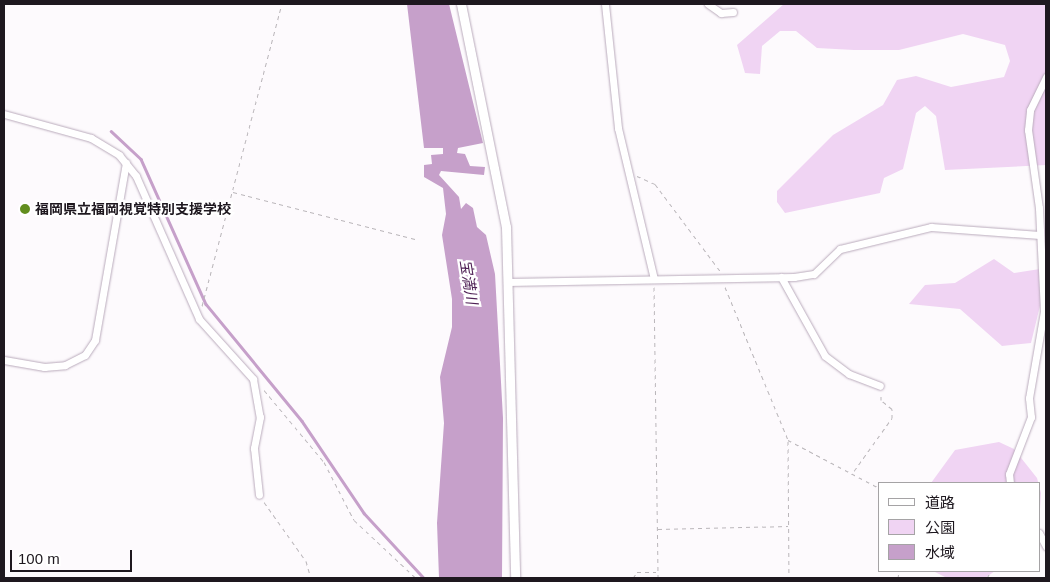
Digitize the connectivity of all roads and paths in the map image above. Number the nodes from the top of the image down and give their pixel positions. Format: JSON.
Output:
{"nodes":[{"id":1,"x":282,"y":4,"type":"edge"},
{"id":2,"x":461,"y":4,"type":"edge"},
{"id":3,"x":605,"y":4,"type":"edge"},
{"id":4,"x":708,"y":4,"type":"edge"},
{"id":5,"x":733,"y":12,"type":"dead end"},
{"id":6,"x":1046,"y":77,"type":"edge"},
{"id":7,"x":4,"y":114,"type":"edge"},
{"id":8,"x":126,"y":163,"type":"junction"},
{"id":9,"x":629,"y":174,"type":"junction"},
{"id":10,"x":233,"y":192,"type":"junction"},
{"id":11,"x":1040,"y":235,"type":"junction"},
{"id":12,"x":418,"y":240,"type":"dead end"},
{"id":13,"x":721,"y":276,"type":"junction"},
{"id":14,"x":781,"y":277,"type":"junction"},
{"id":15,"x":654,"y":279,"type":"junction"},
{"id":16,"x":508,"y":282,"type":"junction"},
{"id":17,"x":199,"y":319,"type":"junction"},
{"id":18,"x":4,"y":360,"type":"edge"},
{"id":19,"x":253,"y":379,"type":"junction"},
{"id":20,"x":880,"y":386,"type":"joint"},
{"id":21,"x":788,"y":440,"type":"junction"},
{"id":22,"x":854,"y":472,"type":"junction"},
{"id":23,"x":1010,"y":482,"type":"edge"},
{"id":24,"x":878,"y":487,"type":"edge"},
{"id":25,"x":259,"y":495,"type":"joint"},
{"id":26,"x":788,"y":526,"type":"junction"},
{"id":27,"x":657,"y":529,"type":"junction"},
{"id":28,"x":1040,"y":535,"type":"edge"},
{"id":29,"x":1046,"y":546,"type":"edge"},
{"id":30,"x":658,"y":572,"type":"junction"},
{"id":31,"x":310,"y":578,"type":"edge"},
{"id":32,"x":416,"y":578,"type":"edge"},
{"id":33,"x":515,"y":578,"type":"edge"},
{"id":34,"x":633,"y":578,"type":"edge"},
{"id":35,"x":658,"y":578,"type":"edge"},
{"id":36,"x":789,"y":578,"type":"edge"}],
"edges":[{"from":1,"to":10,"type":"path"},
{"from":2,"to":16,"type":"street"},
{"from":3,"to":9,"type":"street"},
{"from":4,"to":5,"type":"street"},
{"from":6,"to":11,"type":"street"},
{"from":7,"to":8,"type":"street"},
{"from":8,"to":17,"type":"street"},
{"from":8,"to":18,"type":"street"},
{"from":9,"to":13,"type":"path"},
{"from":9,"to":15,"type":"street"},
{"from":10,"to":12,"type":"path"},
{"from":10,"to":17,"type":"path"},
{"from":11,"to":14,"type":"street"},
{"from":11,"to":23,"type":"street"},
{"from":13,"to":14,"type":"street"},
{"from":13,"to":15,"type":"street"},
{"from":13,"to":21,"type":"path"},
{"from":14,"to":20,"type":"street"},
{"from":15,"to":16,"type":"street"},
{"from":15,"to":27,"type":"path"},
{"from":16,"to":33,"type":"street"},
{"from":17,"to":19,"type":"street"},
{"from":19,"to":25,"type":"street"},
{"from":19,"to":32,"type":"path"},
{"from":20,"to":22,"type":"path"},
{"from":21,"to":22,"type":"path"},
{"from":21,"to":26,"type":"path"},
{"from":22,"to":24,"type":"path"},
{"from":25,"to":31,"type":"path"},
{"from":26,"to":27,"type":"path"},
{"from":26,"to":36,"type":"path"},
{"from":27,"to":30,"type":"path"},
{"from":28,"to":29,"type":"street"},
{"from":30,"to":34,"type":"path"},
{"from":30,"to":35,"type":"path"}]}
